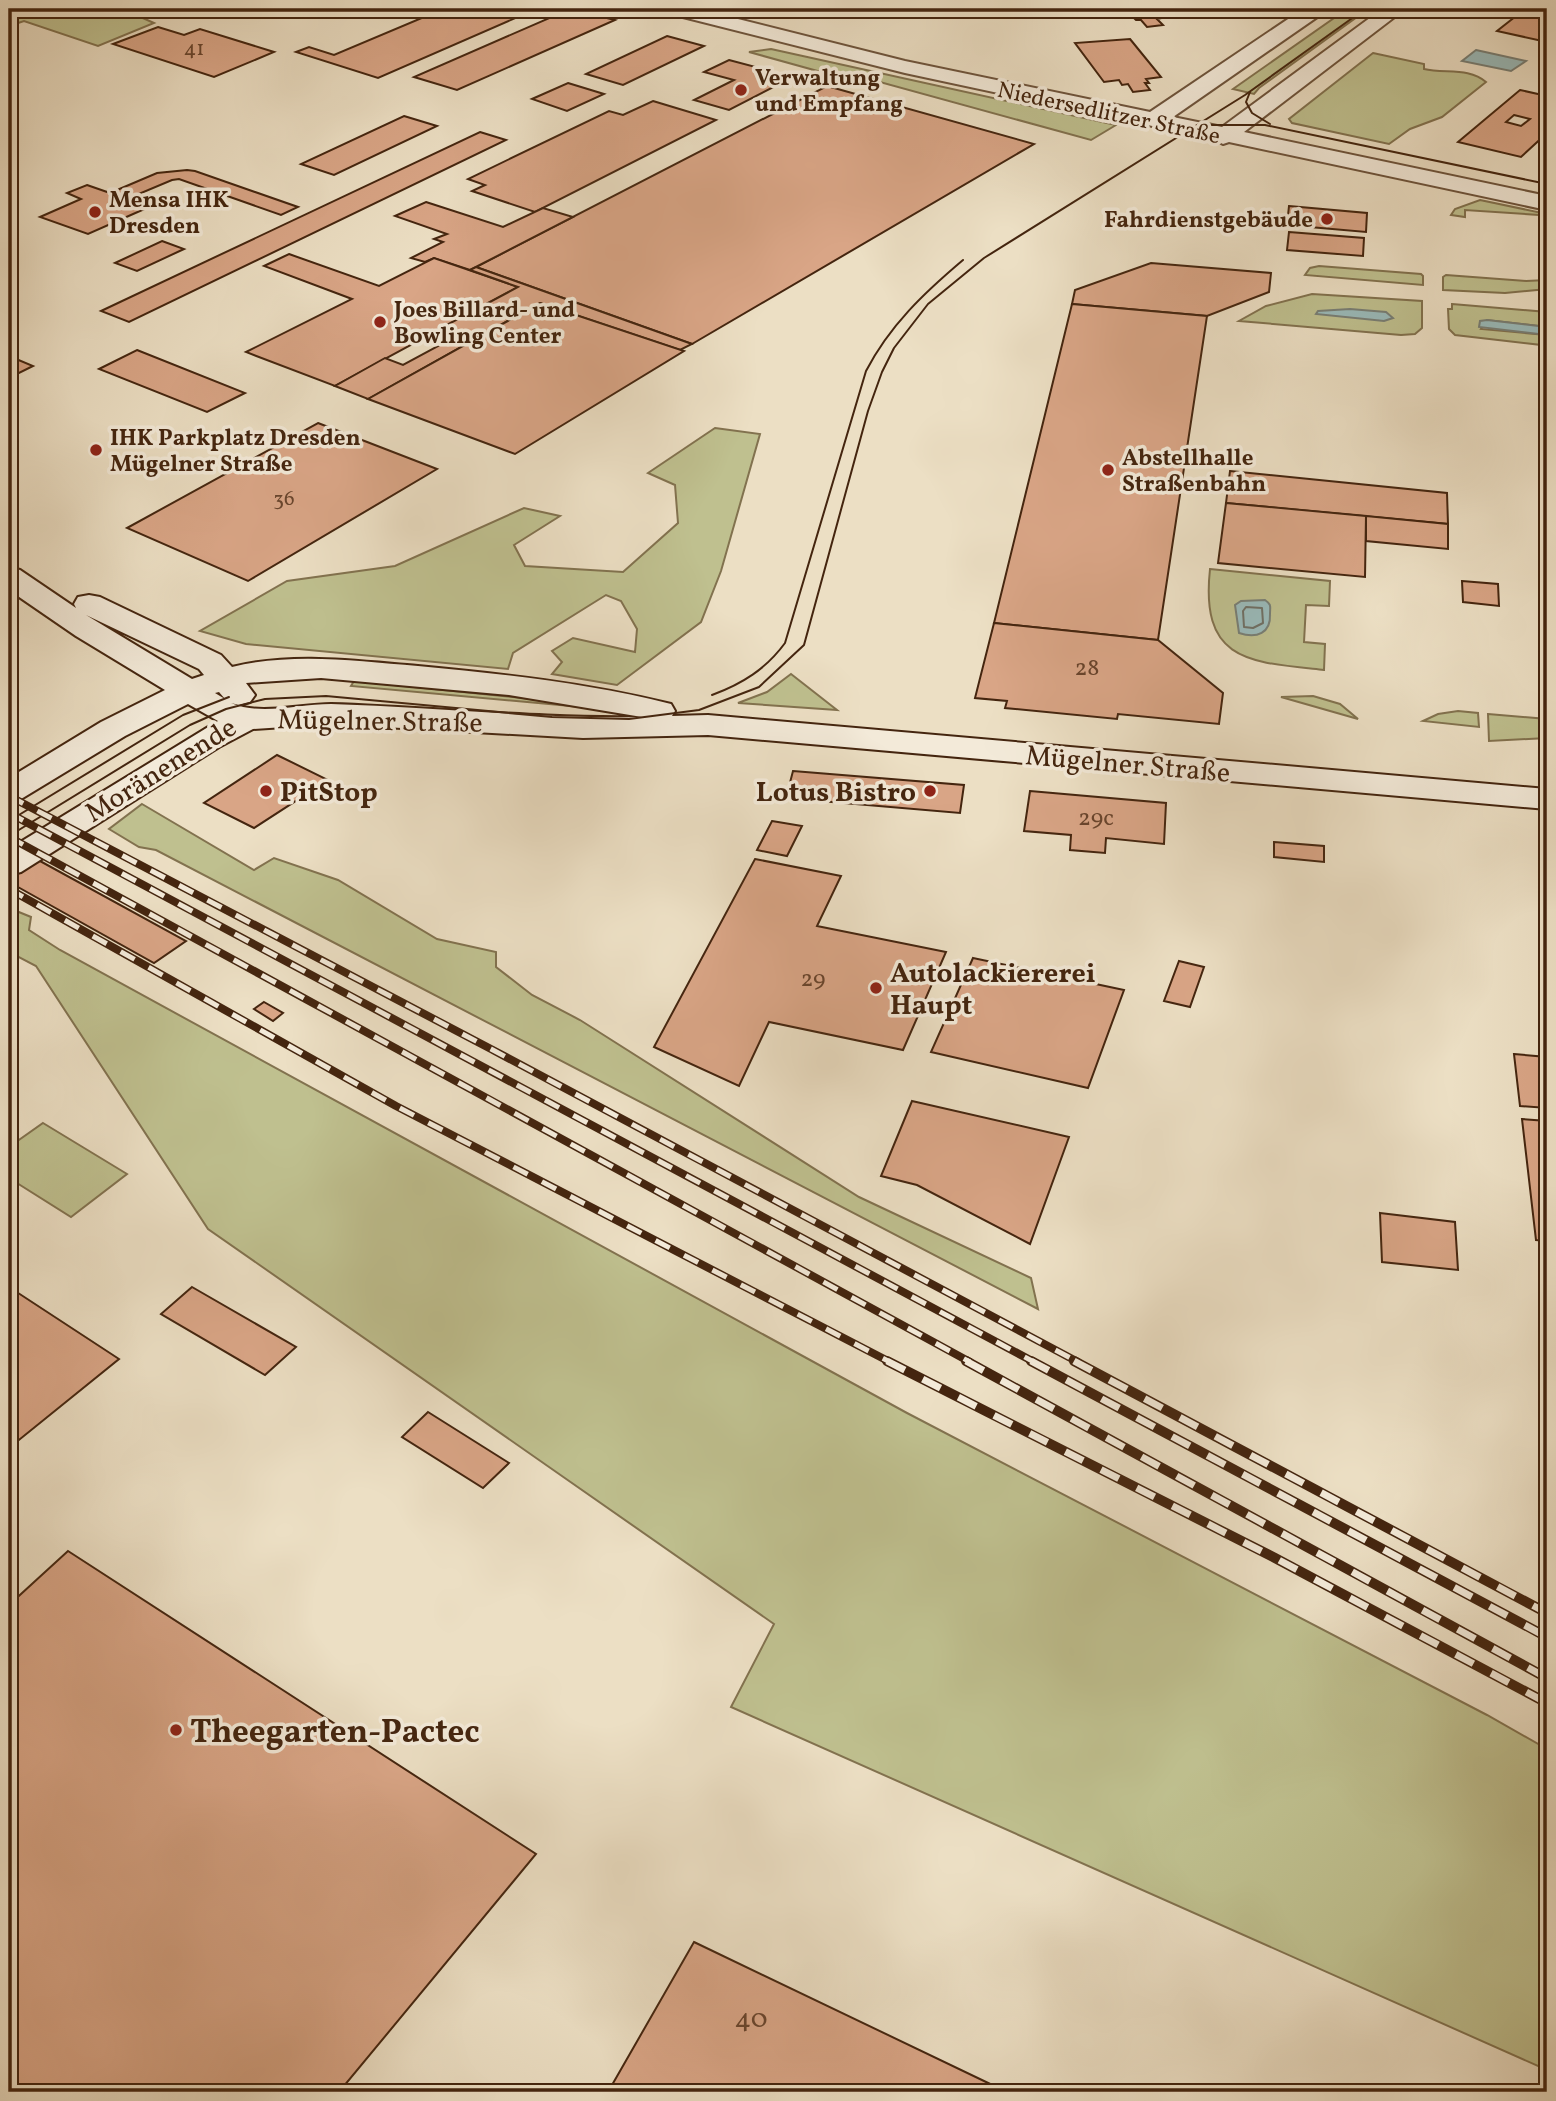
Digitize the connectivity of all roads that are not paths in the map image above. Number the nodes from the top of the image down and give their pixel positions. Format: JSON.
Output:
{"nodes":[{"id":1,"x":674,"y":9,"type":"edge"},
{"id":2,"x":1316,"y":9,"type":"edge"},
{"id":3,"x":1395,"y":9,"type":"edge"},
{"id":4,"x":1152,"y":121,"type":"junction"},
{"id":5,"x":1223,"y":137,"type":"junction"},
{"id":6,"x":1547,"y":204,"type":"edge"},
{"id":7,"x":9,"y":576,"type":"edge"},
{"id":8,"x":226,"y":678,"type":"junction"},
{"id":9,"x":190,"y":691,"type":"junction"},
{"id":10,"x":244,"y":720,"type":"junction"},
{"id":11,"x":709,"y":725,"type":"junction"},
{"id":12,"x":9,"y":793,"type":"edge"},
{"id":13,"x":1547,"y":799,"type":"edge"},
{"id":14,"x":9,"y":864,"type":"edge"}],
"edges":[{"from":1,"to":4,"type":"street","name":"Niedersedlitzer Straße"},
{"from":2,"to":4,"type":"street"},
{"from":3,"to":5,"type":"street"},
{"from":4,"to":5,"type":"street","name":"Niedersedlitzer Straße"},
{"from":5,"to":6,"type":"street","name":"Niedersedlitzer Straße"},
{"from":7,"to":8,"type":"street","name":"Mügelner Straße"},
{"from":7,"to":9,"type":"street","name":"Mügelner Straße"},
{"from":8,"to":9,"type":"street","name":"Moränenende"},
{"from":8,"to":10,"type":"street","name":"Moränenende"},
{"from":8,"to":11,"type":"street","name":"Mügelner Straße"},
{"from":9,"to":10,"type":"street","name":"Mügelner Straße"},
{"from":9,"to":12,"type":"street","name":"Moränenende"},
{"from":10,"to":11,"type":"street","name":"Mügelner Straße"},
{"from":10,"to":14,"type":"street","name":"Moränenende"},
{"from":11,"to":13,"type":"street","name":"Mügelner Straße"}]}
